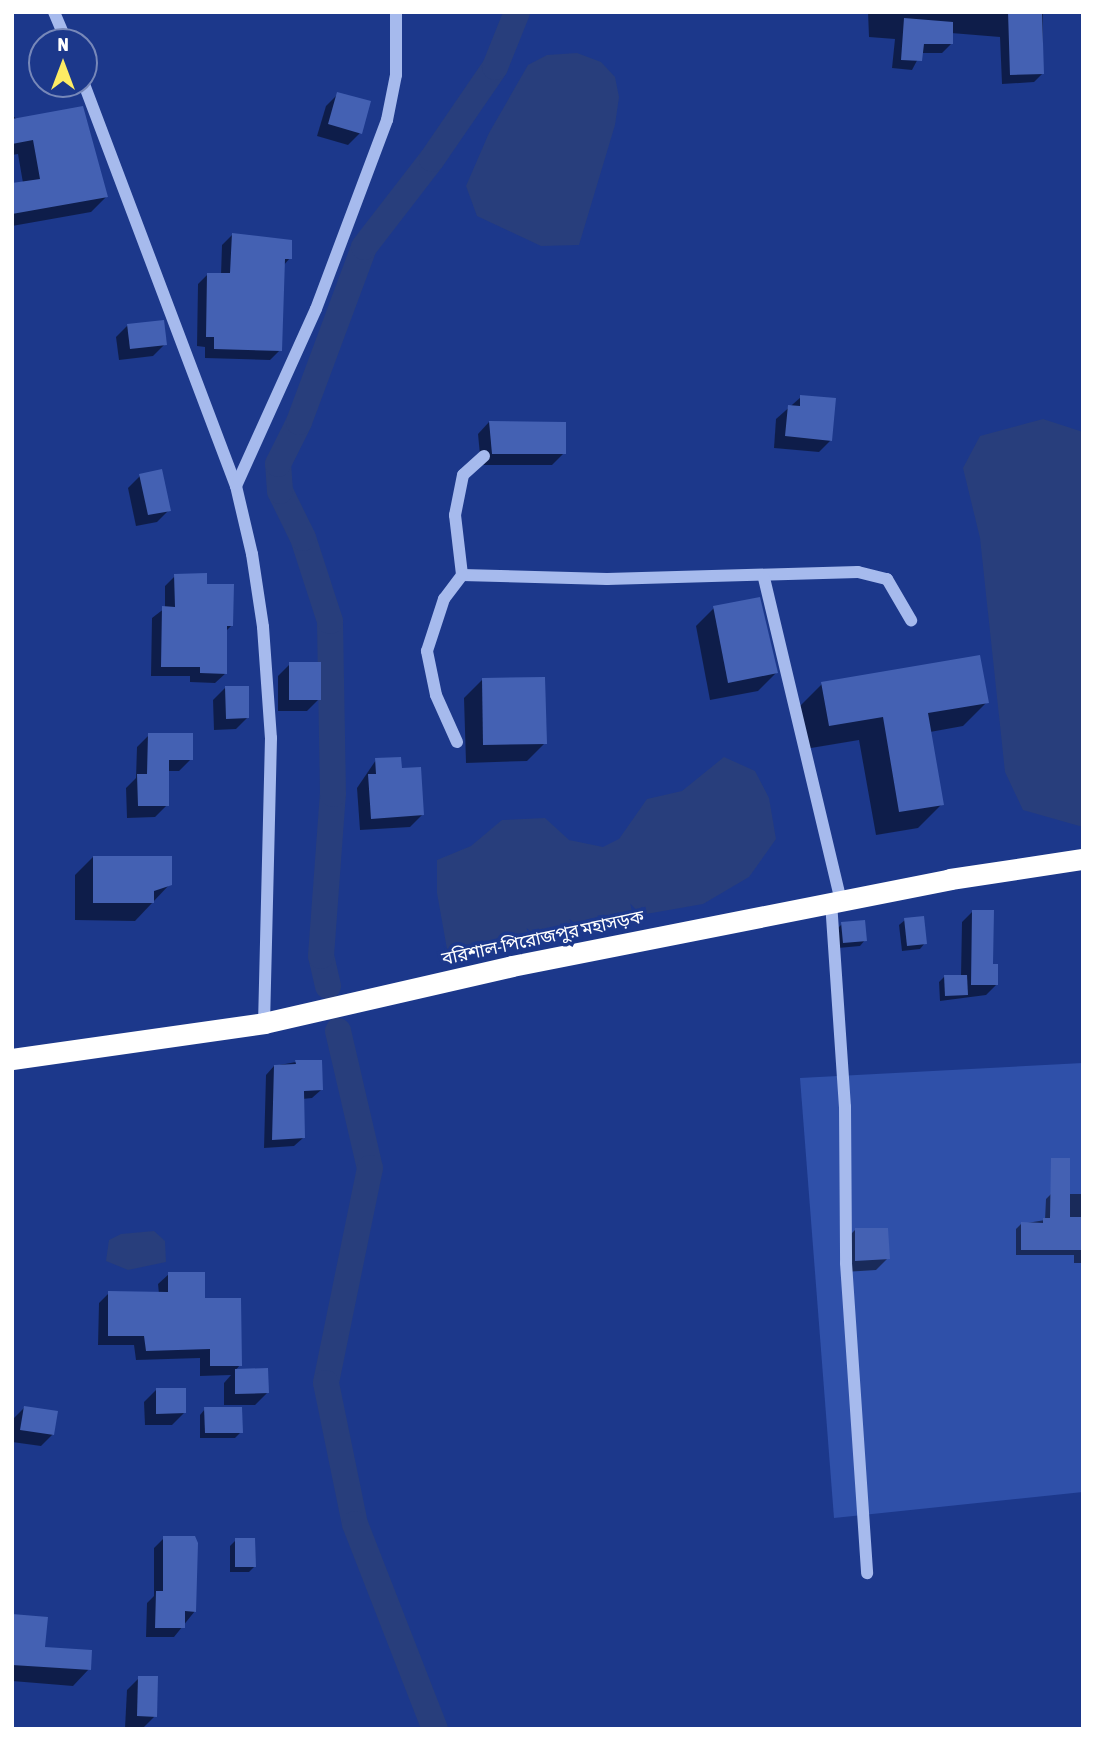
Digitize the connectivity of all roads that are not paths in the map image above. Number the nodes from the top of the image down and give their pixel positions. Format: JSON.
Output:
{"nodes":[{"id":1,"x":396,"y":12,"type":"edge"},
{"id":2,"x":89,"y":98,"type":"edge"},
{"id":3,"x":484,"y":456,"type":"dead end"},
{"id":4,"x":236,"y":486,"type":"junction"},
{"id":5,"x":462,"y":575,"type":"junction"},
{"id":6,"x":764,"y":578,"type":"junction"},
{"id":7,"x":911,"y":620,"type":"dead end"},
{"id":8,"x":457,"y":742,"type":"dead end"},
{"id":9,"x":1083,"y":859,"type":"edge"},
{"id":10,"x":836,"y":901,"type":"junction"},
{"id":11,"x":264,"y":1023,"type":"junction"},
{"id":12,"x":12,"y":1059,"type":"edge"},
{"id":13,"x":867,"y":1573,"type":"dead end"}],
"edges":[{"from":1,"to":4,"type":"street"},
{"from":2,"to":4,"type":"street"},
{"from":3,"to":5,"type":"street"},
{"from":4,"to":11,"type":"street"},
{"from":5,"to":6,"type":"street"},
{"from":5,"to":8,"type":"street"},
{"from":6,"to":7,"type":"street"},
{"from":6,"to":10,"type":"street"},
{"from":9,"to":10,"type":"highway","name":"বরিশাল-পিরোজপুর মহাসড়ক"},
{"from":10,"to":11,"type":"highway","name":"বরিশাল-পিরোজপুর মহাসড়ক"},
{"from":10,"to":13,"type":"street"},
{"from":11,"to":12,"type":"highway","name":"বরিশাল-পিরোজপুর মহাসড়ক"}]}
